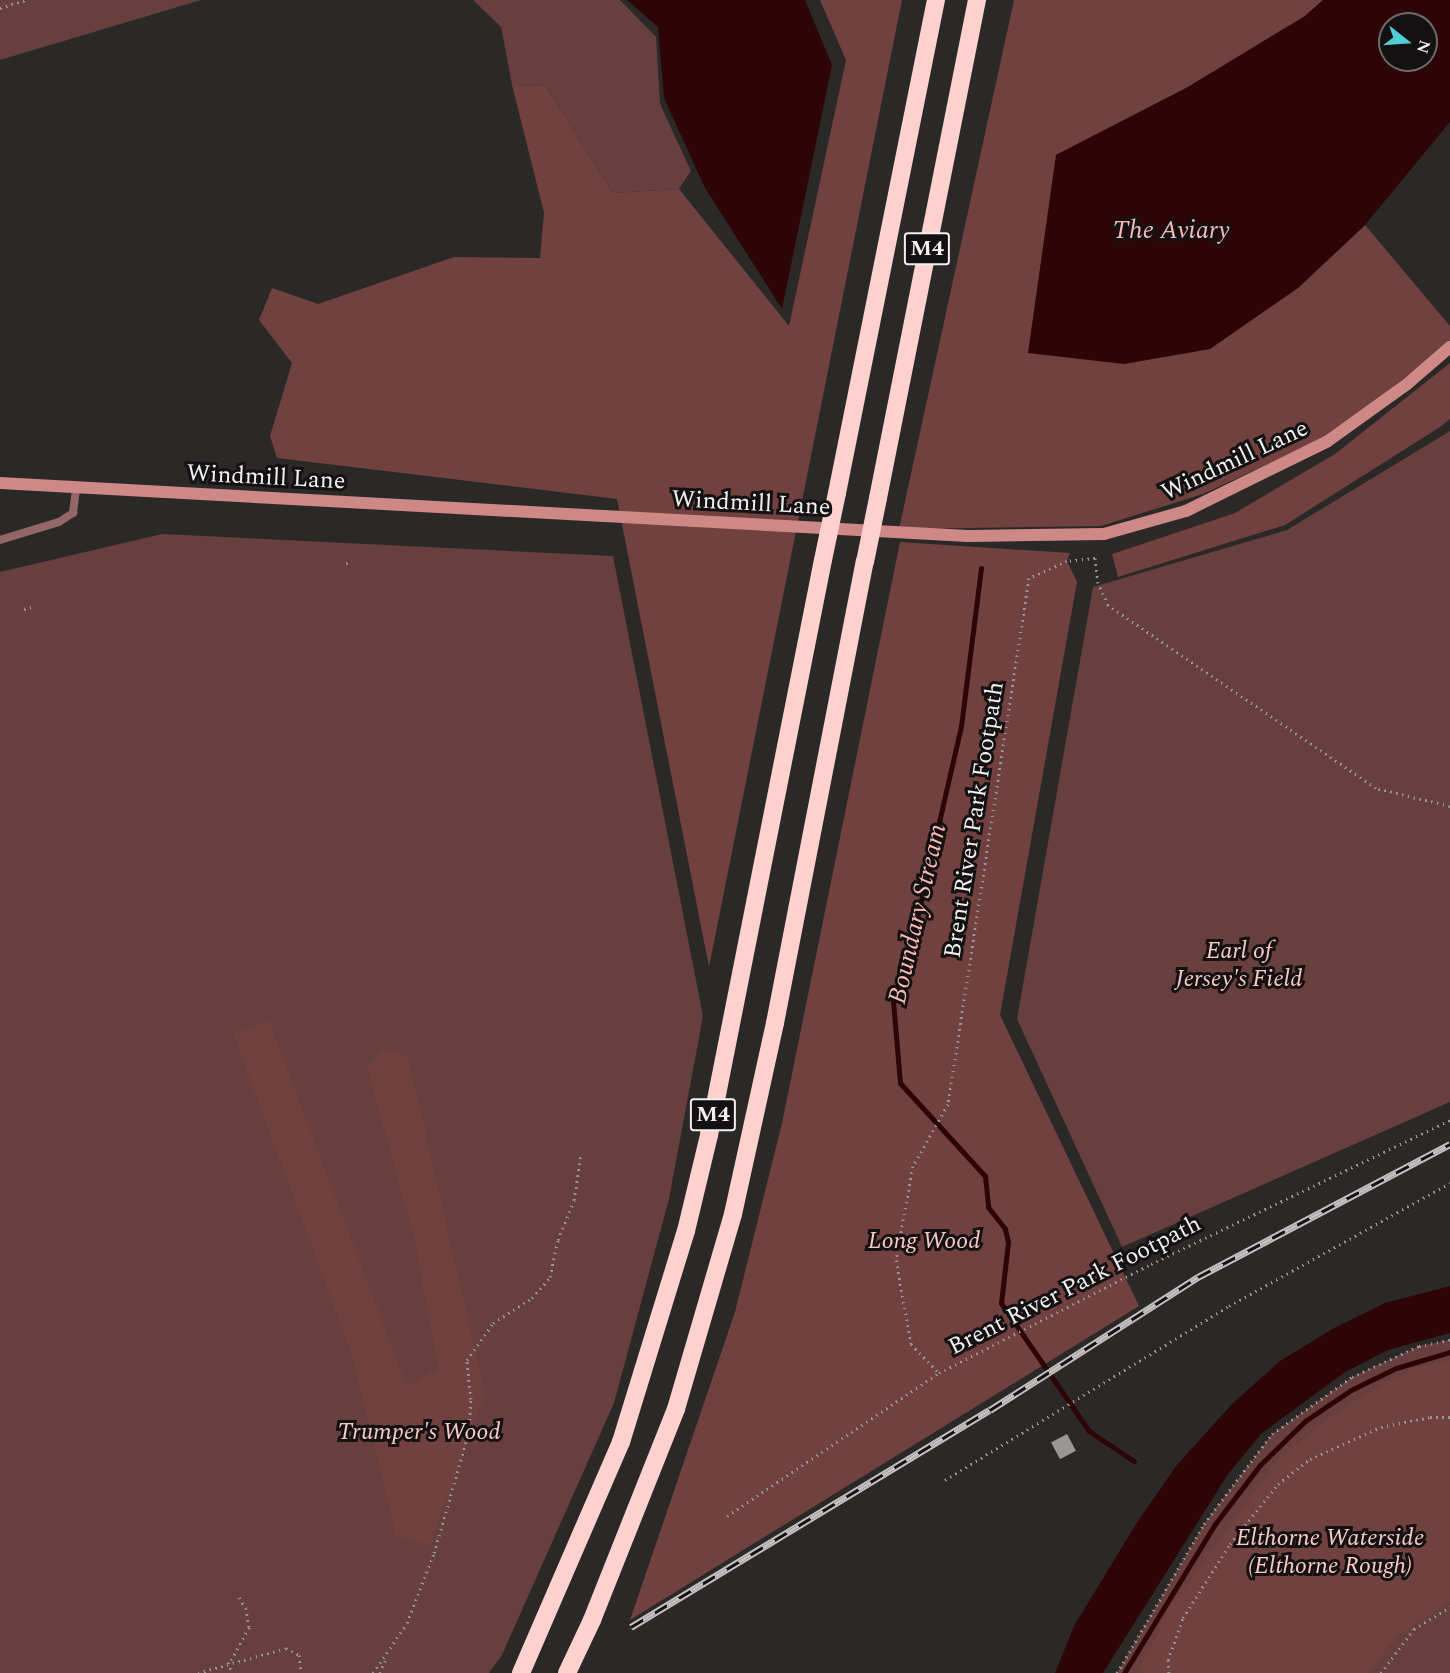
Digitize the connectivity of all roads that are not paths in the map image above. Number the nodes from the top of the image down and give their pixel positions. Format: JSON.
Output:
{"nodes":[{"id":1,"x":936,"y":0,"type":"edge"},
{"id":2,"x":977,"y":0,"type":"edge"},
{"id":3,"x":1450,"y":347,"type":"edge"},
{"id":4,"x":0,"y":483,"type":"edge"},
{"id":5,"x":76,"y":488,"type":"junction"},
{"id":6,"x":0,"y":540,"type":"edge"},
{"id":7,"x":521,"y":1673,"type":"edge"},
{"id":8,"x":567,"y":1673,"type":"edge"}],
"edges":[{"from":1,"to":7,"type":"highway","number":"M4","bridge":true},
{"from":2,"to":8,"type":"highway","number":"M4","bridge":true},
{"from":3,"to":5,"type":"main road","name":"Windmill Lane"},
{"from":4,"to":5,"type":"main road","name":"Windmill Lane"},
{"from":5,"to":6,"type":"lane"}]}
